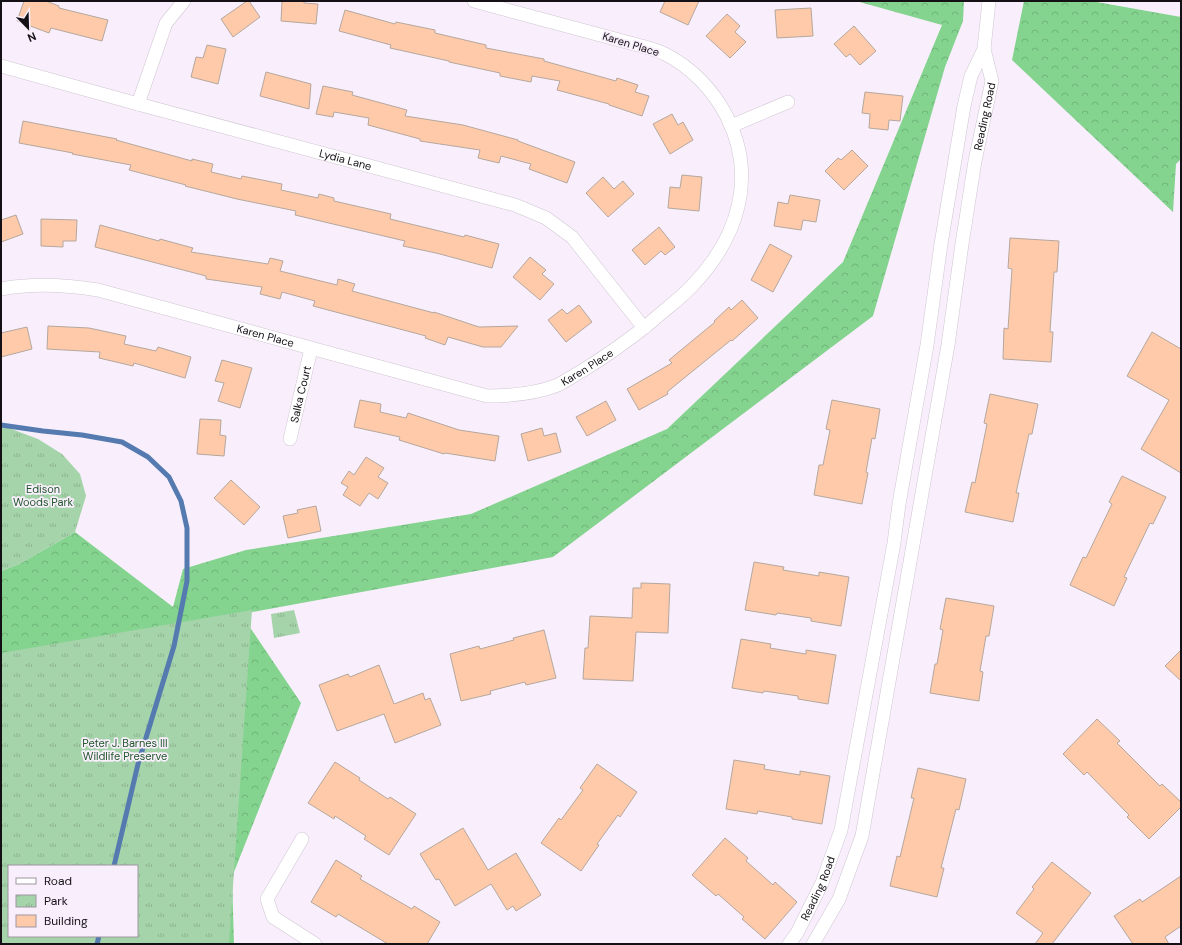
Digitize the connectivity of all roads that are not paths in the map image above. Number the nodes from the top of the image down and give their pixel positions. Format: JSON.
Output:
{"nodes":[{"id":1,"x":184,"y":1,"type":"edge"},
{"id":2,"x":474,"y":1,"type":"edge"},
{"id":3,"x":989,"y":1,"type":"edge"},
{"id":4,"x":984,"y":49,"type":"junction"},
{"id":5,"x":1,"y":66,"type":"edge"},
{"id":6,"x":788,"y":102,"type":"dead end"},
{"id":7,"x":138,"y":104,"type":"junction"},
{"id":8,"x":731,"y":126,"type":"junction"},
{"id":9,"x":1,"y":289,"type":"edge"},
{"id":10,"x":644,"y":328,"type":"junction"},
{"id":11,"x":311,"y":349,"type":"junction"},
{"id":12,"x":290,"y":439,"type":"dead end"},
{"id":13,"x":302,"y":839,"type":"dead end"},
{"id":14,"x":315,"y":944,"type":"edge"},
{"id":15,"x":789,"y":944,"type":"edge"},
{"id":16,"x":813,"y":944,"type":"edge"}],
"edges":[{"from":1,"to":7,"type":"street"},
{"from":2,"to":8,"type":"street","name":"Karen Place"},
{"from":3,"to":4,"type":"street"},
{"from":4,"to":15,"type":"street","name":"Reading Road"},
{"from":4,"to":16,"type":"street","name":"Reading Road"},
{"from":5,"to":7,"type":"street","name":"Lydia Lane"},
{"from":6,"to":8,"type":"street"},
{"from":7,"to":10,"type":"street","name":"Lydia Lane"},
{"from":8,"to":10,"type":"street","name":"Karen Place"},
{"from":9,"to":11,"type":"street","name":"Karen Place"},
{"from":10,"to":11,"type":"street","name":"Karen Place"},
{"from":11,"to":12,"type":"street","name":"Salka Court"},
{"from":13,"to":14,"type":"street"}]}
